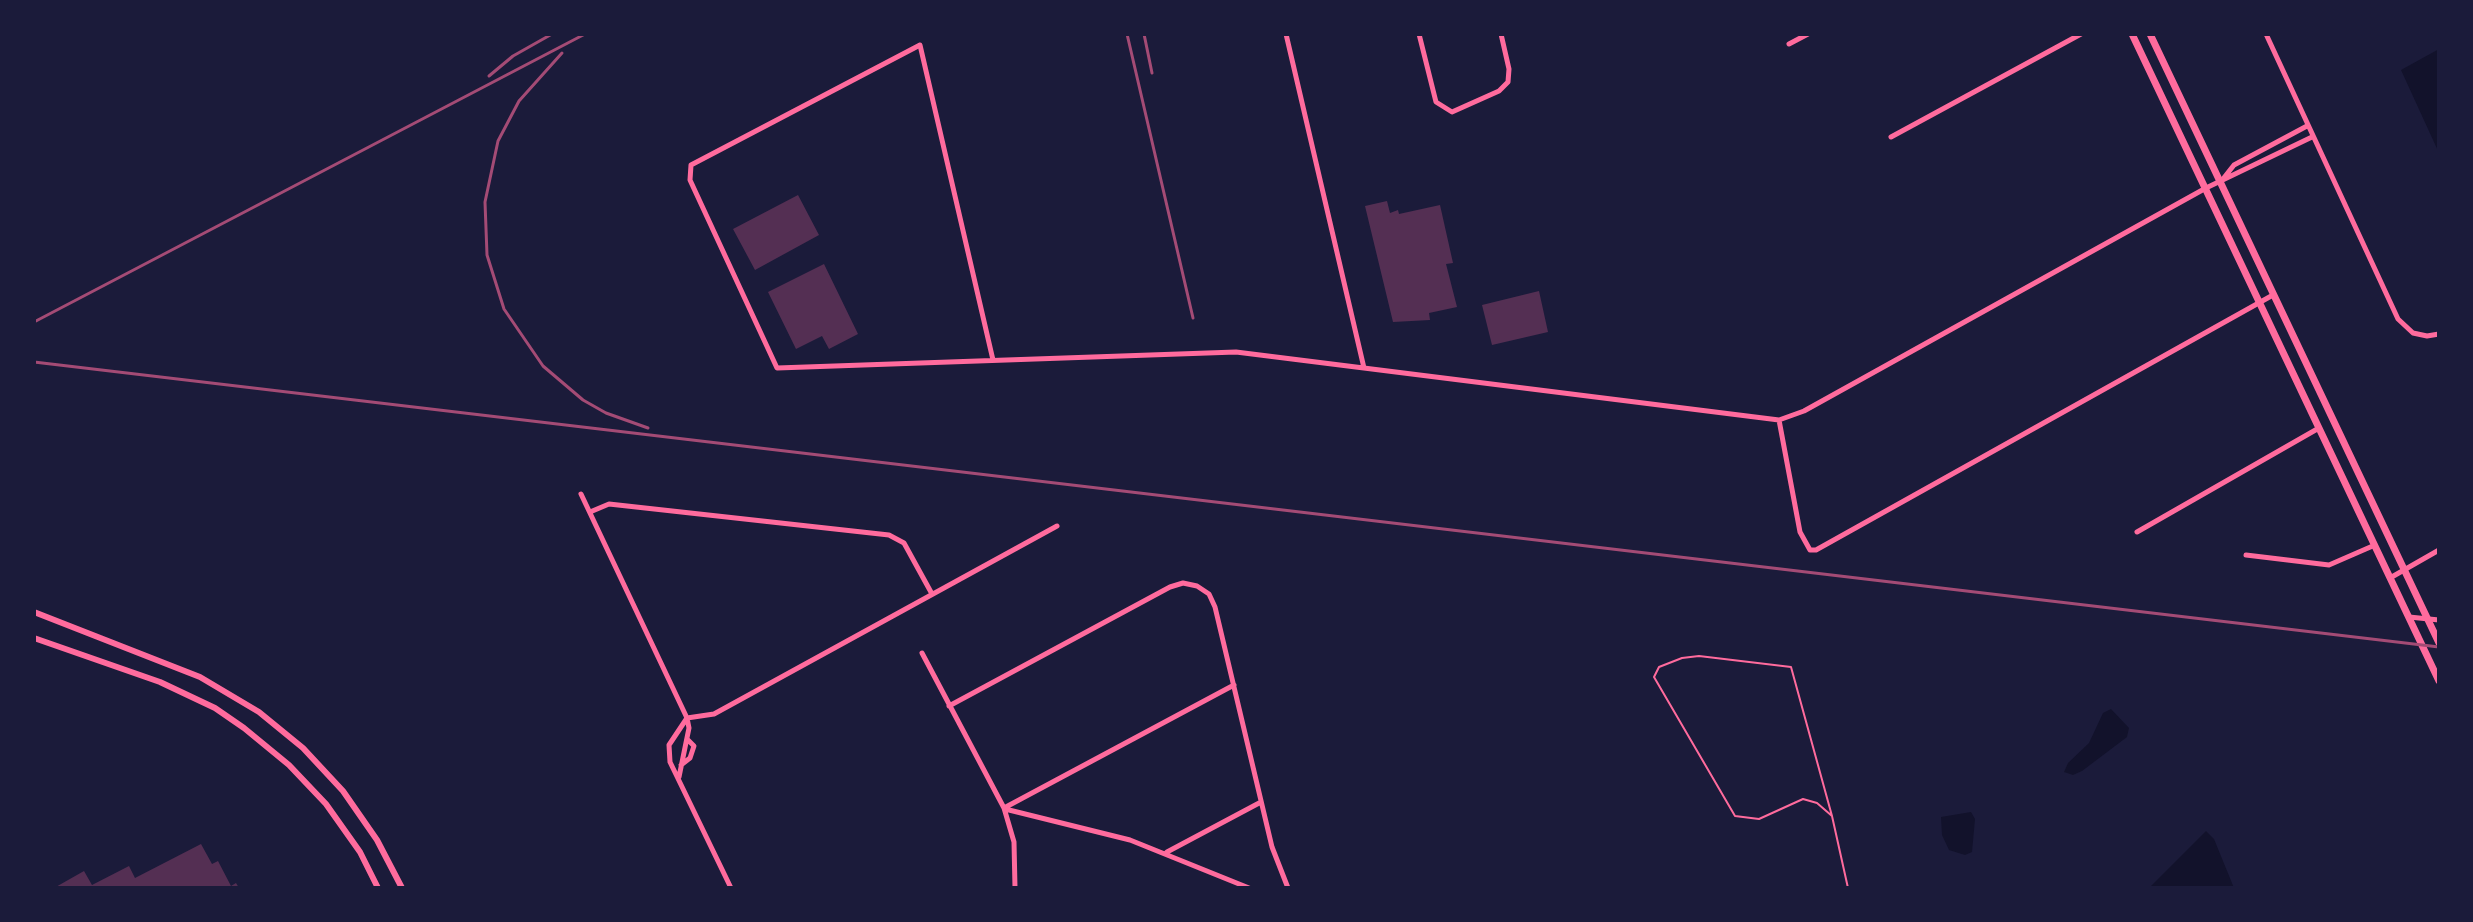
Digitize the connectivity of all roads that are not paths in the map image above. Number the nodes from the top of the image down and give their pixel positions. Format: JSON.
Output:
{"nodes":[{"id":1,"x":1286,"y":34,"type":"edge"},
{"id":2,"x":1419,"y":34,"type":"edge"},
{"id":3,"x":1501,"y":34,"type":"edge"},
{"id":4,"x":1808,"y":34,"type":"edge"},
{"id":5,"x":2081,"y":34,"type":"edge"},
{"id":6,"x":2132,"y":34,"type":"edge"},
{"id":7,"x":2150,"y":34,"type":"edge"},
{"id":8,"x":2266,"y":34,"type":"edge"},
{"id":9,"x":1789,"y":44,"type":"dead end"},
{"id":10,"x":2307,"y":126,"type":"junction"},
{"id":11,"x":1891,"y":137,"type":"dead end"},
{"id":12,"x":2312,"y":137,"type":"junction"},
{"id":13,"x":2220,"y":182,"type":"junction"},
{"id":14,"x":2206,"y":188,"type":"junction"},
{"id":15,"x":2273,"y":295,"type":"junction"},
{"id":16,"x":2259,"y":301,"type":"junction"},
{"id":17,"x":2439,"y":334,"type":"edge"},
{"id":18,"x":993,"y":360,"type":"junction"},
{"id":19,"x":1364,"y":368,"type":"junction"},
{"id":20,"x":1779,"y":420,"type":"junction"},
{"id":21,"x":2319,"y":428,"type":"junction"},
{"id":22,"x":2353,"y":461,"type":"junction"},
{"id":23,"x":2339,"y":469,"type":"junction"},
{"id":24,"x":581,"y":494,"type":"dead end"},
{"id":25,"x":590,"y":512,"type":"junction"},
{"id":26,"x":1057,"y":526,"type":"dead end"},
{"id":27,"x":2137,"y":532,"type":"dead end"},
{"id":28,"x":2375,"y":545,"type":"junction"},
{"id":29,"x":2439,"y":550,"type":"edge"},
{"id":30,"x":2246,"y":555,"type":"dead end"},
{"id":31,"x":2404,"y":570,"type":"junction"},
{"id":32,"x":2390,"y":578,"type":"junction"},
{"id":33,"x":932,"y":594,"type":"junction"},
{"id":34,"x":34,"y":612,"type":"edge"},
{"id":35,"x":2409,"y":617,"type":"junction"},
{"id":36,"x":2427,"y":619,"type":"junction"},
{"id":37,"x":2439,"y":620,"type":"edge"},
{"id":38,"x":34,"y":638,"type":"edge"},
{"id":39,"x":2439,"y":643,"type":"edge"},
{"id":40,"x":922,"y":653,"type":"dead end"},
{"id":41,"x":2439,"y":681,"type":"edge"},
{"id":42,"x":1234,"y":685,"type":"junction"},
{"id":43,"x":949,"y":706,"type":"junction"},
{"id":44,"x":687,"y":718,"type":"junction"},
{"id":45,"x":679,"y":777,"type":"junction"},
{"id":46,"x":1261,"y":802,"type":"junction"},
{"id":47,"x":1004,"y":808,"type":"junction"},
{"id":48,"x":1832,"y":816,"type":"junction"},
{"id":49,"x":1167,"y":852,"type":"junction"},
{"id":50,"x":378,"y":888,"type":"edge"},
{"id":51,"x":402,"y":888,"type":"edge"},
{"id":52,"x":731,"y":888,"type":"edge"},
{"id":53,"x":1015,"y":888,"type":"edge"},
{"id":54,"x":1249,"y":888,"type":"edge"},
{"id":55,"x":1288,"y":888,"type":"edge"},
{"id":56,"x":1848,"y":888,"type":"edge"}],
"edges":[{"from":1,"to":19,"type":"street"},
{"from":2,"to":3,"type":"street"},
{"from":4,"to":9,"type":"street"},
{"from":5,"to":11,"type":"street"},
{"from":6,"to":14,"type":"main road"},
{"from":7,"to":13,"type":"main road"},
{"from":8,"to":10,"type":"street"},
{"from":10,"to":12,"type":"street"},
{"from":10,"to":13,"type":"street"},
{"from":12,"to":13,"type":"street"},
{"from":12,"to":17,"type":"street"},
{"from":13,"to":14,"type":"street"},
{"from":13,"to":15,"type":"main road"},
{"from":14,"to":16,"type":"main road"},
{"from":14,"to":20,"type":"street"},
{"from":15,"to":16,"type":"street"},
{"from":15,"to":22,"type":"main road"},
{"from":16,"to":20,"type":"street"},
{"from":16,"to":21,"type":"main road"},
{"from":18,"to":18,"type":"street"},
{"from":18,"to":19,"type":"street"},
{"from":19,"to":20,"type":"street"},
{"from":21,"to":23,"type":"main road"},
{"from":21,"to":27,"type":"street"},
{"from":22,"to":23,"type":"main road"},
{"from":22,"to":31,"type":"main road"},
{"from":23,"to":28,"type":"main road"},
{"from":24,"to":25,"type":"street"},
{"from":25,"to":33,"type":"street"},
{"from":25,"to":44,"type":"street"},
{"from":26,"to":33,"type":"street"},
{"from":28,"to":30,"type":"street"},
{"from":28,"to":32,"type":"main road"},
{"from":29,"to":31,"type":"street"},
{"from":31,"to":32,"type":"street"},
{"from":31,"to":36,"type":"main road"},
{"from":32,"to":35,"type":"main road"},
{"from":33,"to":44,"type":"street"},
{"from":34,"to":51,"type":"street"},
{"from":35,"to":36,"type":"street"},
{"from":35,"to":41,"type":"main road"},
{"from":36,"to":37,"type":"street"},
{"from":36,"to":39,"type":"main road"},
{"from":38,"to":50,"type":"street"},
{"from":40,"to":43,"type":"street"},
{"from":42,"to":43,"type":"street"},
{"from":42,"to":46,"type":"street"},
{"from":42,"to":47,"type":"street"},
{"from":43,"to":47,"type":"street"},
{"from":44,"to":45,"type":"street"},
{"from":44,"to":45,"type":"street"},
{"from":45,"to":52,"type":"street"},
{"from":46,"to":49,"type":"street"},
{"from":46,"to":55,"type":"street"},
{"from":47,"to":49,"type":"street"},
{"from":47,"to":53,"type":"street"},
{"from":48,"to":48,"type":"lane"},
{"from":48,"to":56,"type":"lane"},
{"from":49,"to":54,"type":"street"}]}
